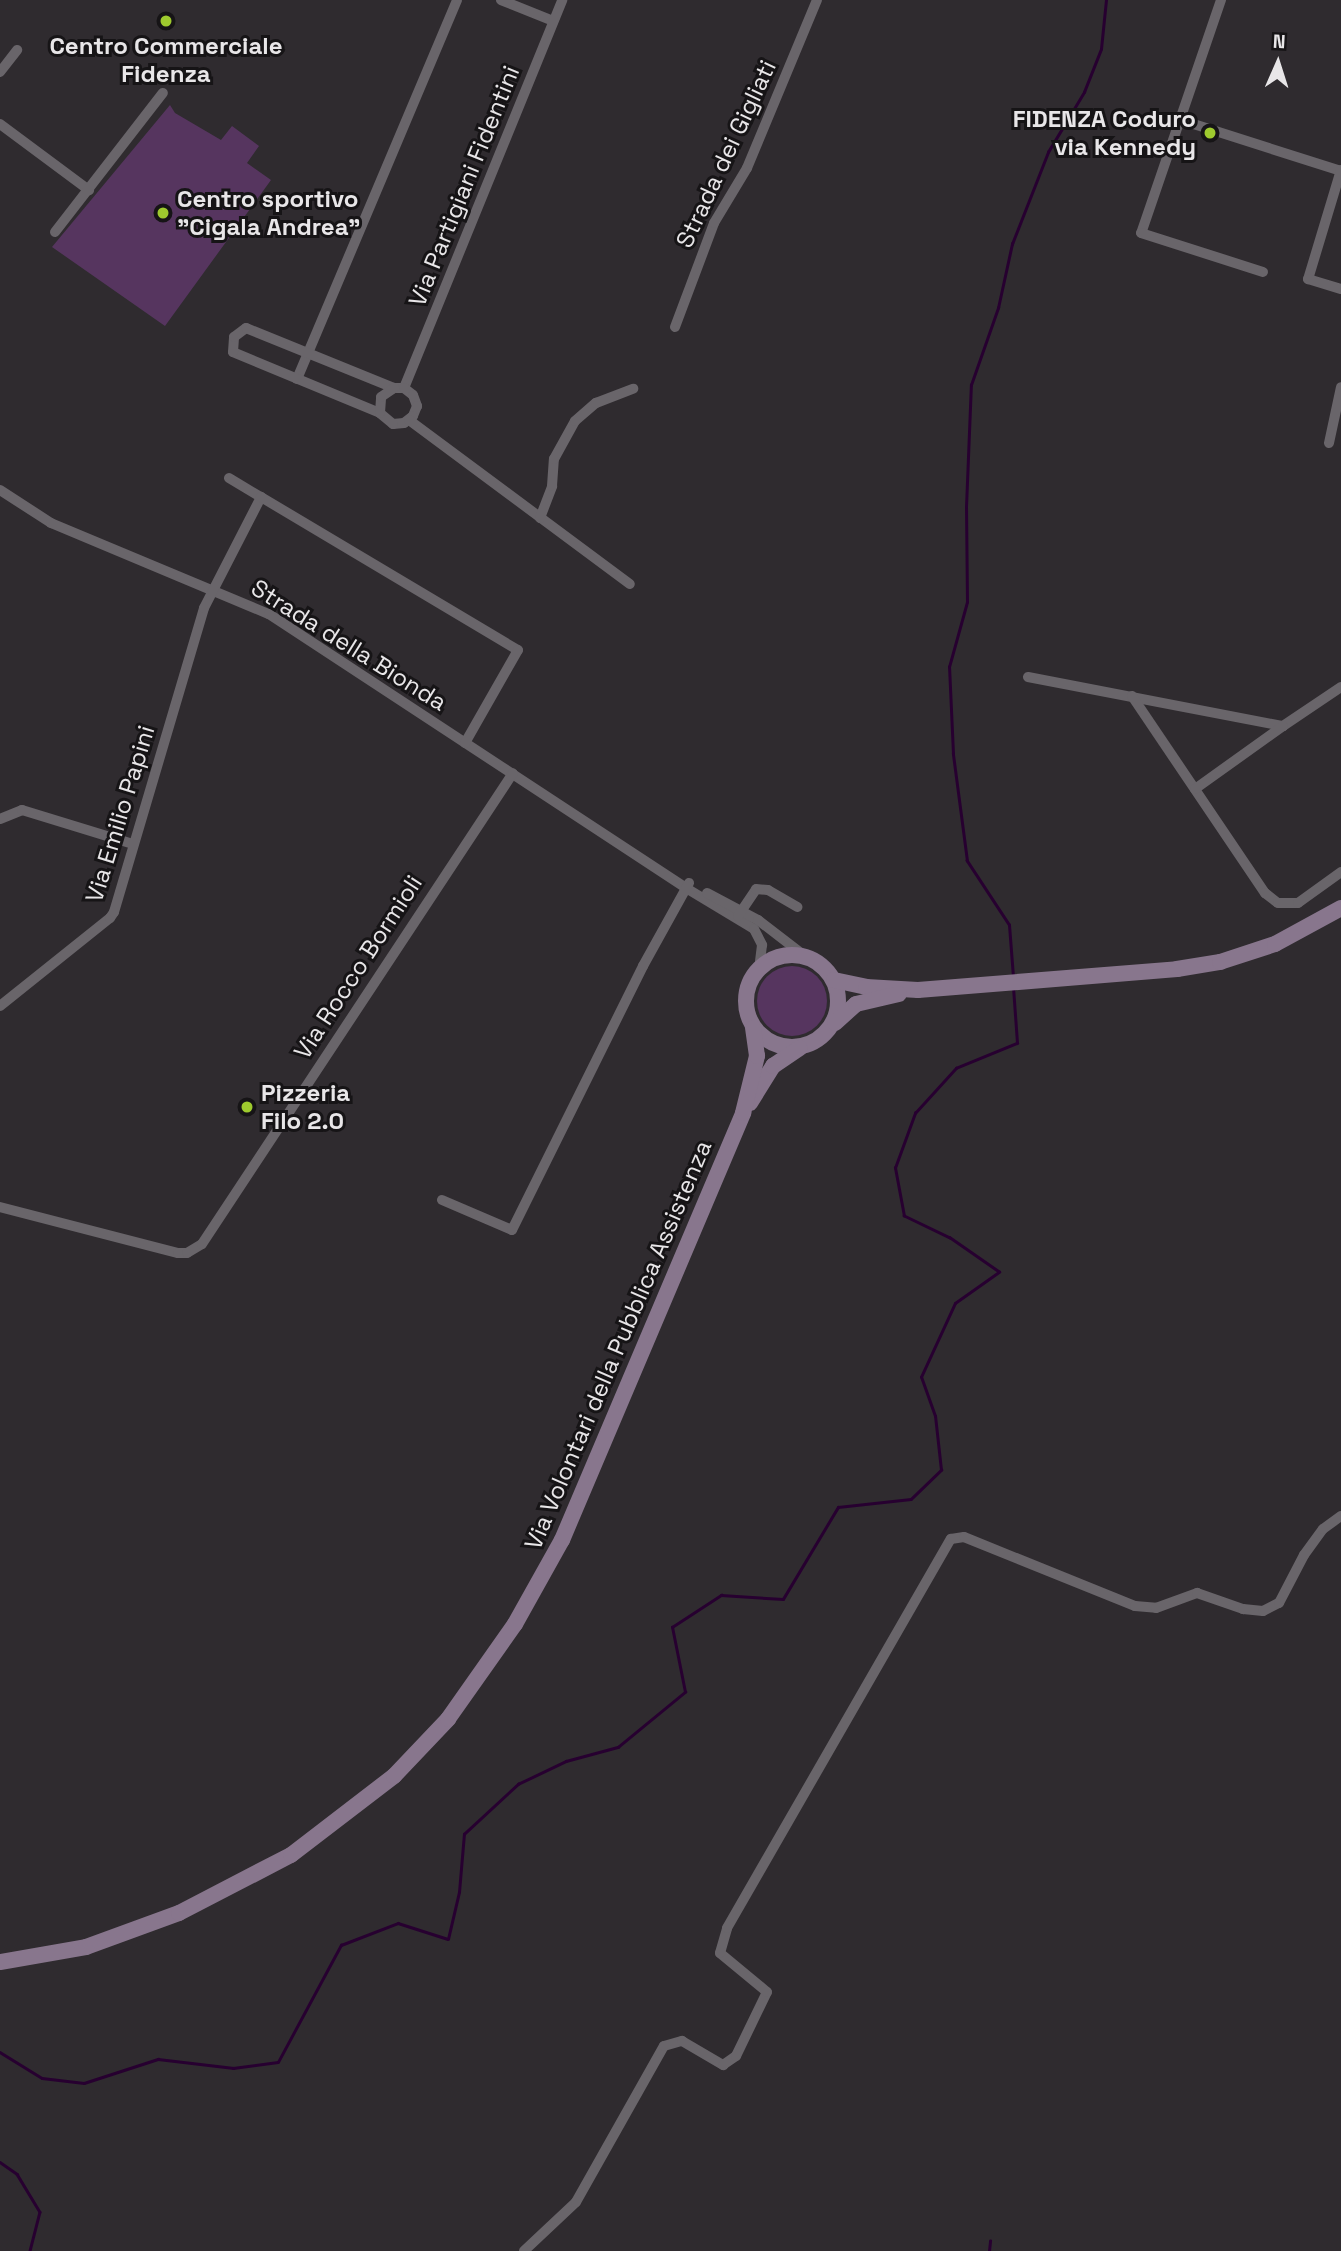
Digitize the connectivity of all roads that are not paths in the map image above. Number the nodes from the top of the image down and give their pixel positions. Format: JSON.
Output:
{"nodes":[{"id":1,"x":457,"y":0,"type":"edge"},
{"id":2,"x":501,"y":0,"type":"edge"},
{"id":3,"x":562,"y":0,"type":"edge"},
{"id":4,"x":817,"y":0,"type":"edge"},
{"id":5,"x":1220,"y":0,"type":"edge"},
{"id":6,"x":553,"y":21,"type":"junction"},
{"id":7,"x":17,"y":50,"type":"dead end"},
{"id":8,"x":0,"y":72,"type":"edge"},
{"id":9,"x":163,"y":93,"type":"dead end"},
{"id":10,"x":1181,"y":120,"type":"junction"},
{"id":11,"x":0,"y":124,"type":"edge"},
{"id":12,"x":1341,"y":171,"type":"edge"},
{"id":13,"x":89,"y":190,"type":"junction"},
{"id":14,"x":55,"y":232,"type":"dead end"},
{"id":15,"x":1263,"y":272,"type":"dead end"},
{"id":16,"x":1341,"y":289,"type":"edge"},
{"id":17,"x":675,"y":327,"type":"dead end"},
{"id":18,"x":309,"y":354,"type":"junction"},
{"id":19,"x":297,"y":379,"type":"junction"},
{"id":20,"x":1341,"y":387,"type":"edge"},
{"id":21,"x":399,"y":388,"type":"junction"},
{"id":22,"x":633,"y":389,"type":"dead end"},
{"id":23,"x":1339,"y":402,"type":"edge"},
{"id":24,"x":380,"y":413,"type":"junction"},
{"id":25,"x":409,"y":421,"type":"junction"},
{"id":26,"x":1329,"y":443,"type":"dead end"},
{"id":27,"x":229,"y":478,"type":"dead end"},
{"id":28,"x":0,"y":490,"type":"edge"},
{"id":29,"x":261,"y":497,"type":"junction"},
{"id":30,"x":540,"y":518,"type":"junction"},
{"id":31,"x":630,"y":584,"type":"dead end"},
{"id":32,"x":212,"y":588,"type":"junction"},
{"id":33,"x":1028,"y":677,"type":"dead end"},
{"id":34,"x":1341,"y":687,"type":"edge"},
{"id":35,"x":1132,"y":696,"type":"junction"},
{"id":36,"x":1283,"y":726,"type":"junction"},
{"id":37,"x":465,"y":743,"type":"junction"},
{"id":38,"x":513,"y":773,"type":"junction"},
{"id":39,"x":1195,"y":789,"type":"junction"},
{"id":40,"x":0,"y":819,"type":"edge"},
{"id":41,"x":133,"y":844,"type":"junction"},
{"id":42,"x":1341,"y":872,"type":"edge"},
{"id":43,"x":688,"y":886,"type":"junction"},
{"id":44,"x":797,"y":907,"type":"dead end"},
{"id":45,"x":1341,"y":908,"type":"edge"},
{"id":46,"x":739,"y":914,"type":"junction"},
{"id":47,"x":805,"y":956,"type":"junction"},
{"id":48,"x":759,"y":968,"type":"junction"},
{"id":49,"x":834,"y":980,"type":"junction"},
{"id":50,"x":918,"y":990,"type":"junction"},
{"id":51,"x":0,"y":1006,"type":"edge"},
{"id":52,"x":832,"y":1026,"type":"junction"},
{"id":53,"x":753,"y":1028,"type":"junction"},
{"id":54,"x":803,"y":1047,"type":"junction"},
{"id":55,"x":743,"y":1113,"type":"junction"},
{"id":56,"x":442,"y":1200,"type":"dead end"},
{"id":57,"x":0,"y":1207,"type":"edge"},
{"id":58,"x":1341,"y":1516,"type":"edge"},
{"id":59,"x":0,"y":1962,"type":"edge"},
{"id":60,"x":524,"y":2251,"type":"edge"}],
"edges":[{"from":1,"to":18,"type":"street"},
{"from":2,"to":6,"type":"street"},
{"from":3,"to":6,"type":"street","name":"Via Partigiani Fidentini"},
{"from":4,"to":17,"type":"street","name":"Strada dei Gigliati"},
{"from":5,"to":10,"type":"street"},
{"from":6,"to":21,"type":"street","name":"Via Partigiani Fidentini"},
{"from":7,"to":8,"type":"street"},
{"from":9,"to":13,"type":"street"},
{"from":10,"to":12,"type":"street"},
{"from":10,"to":15,"type":"street"},
{"from":11,"to":13,"type":"street"},
{"from":12,"to":16,"type":"street"},
{"from":13,"to":14,"type":"street"},
{"from":18,"to":19,"type":"street"},
{"from":18,"to":19,"type":"street"},
{"from":18,"to":21,"type":"street"},
{"from":19,"to":24,"type":"street"},
{"from":20,"to":23,"type":"street"},
{"from":21,"to":24,"type":"street"},
{"from":21,"to":25,"type":"street"},
{"from":22,"to":30,"type":"street"},
{"from":23,"to":26,"type":"street"},
{"from":24,"to":25,"type":"street"},
{"from":25,"to":30,"type":"street"},
{"from":27,"to":29,"type":"street"},
{"from":28,"to":32,"type":"street","name":"Strada della Bionda"},
{"from":29,"to":32,"type":"street","name":"Via Emilio Papini"},
{"from":29,"to":37,"type":"street"},
{"from":30,"to":31,"type":"street"},
{"from":32,"to":37,"type":"street","name":"Strada della Bionda"},
{"from":32,"to":41,"type":"street","name":"Via Emilio Papini"},
{"from":33,"to":35,"type":"street"},
{"from":34,"to":36,"type":"street"},
{"from":35,"to":36,"type":"street"},
{"from":35,"to":39,"type":"street"},
{"from":36,"to":39,"type":"street"},
{"from":37,"to":38,"type":"street","name":"Strada della Bionda"},
{"from":38,"to":43,"type":"street","name":"Strada della Bionda"},
{"from":38,"to":57,"type":"street","name":"Via Rocco Bormioli"},
{"from":39,"to":42,"type":"street"},
{"from":40,"to":41,"type":"street"},
{"from":41,"to":51,"type":"street","name":"Via Emilio Papini"},
{"from":43,"to":46,"type":"street","name":"Strada della Bionda"},
{"from":43,"to":56,"type":"street"},
{"from":44,"to":46,"type":"street"},
{"from":45,"to":50,"type":"street"},
{"from":46,"to":47,"type":"street","name":"Strada della Bionda"},
{"from":46,"to":48,"type":"street","name":"Strada della Bionda"},
{"from":47,"to":48,"type":"street"},
{"from":47,"to":49,"type":"street"},
{"from":48,"to":53,"type":"street"},
{"from":49,"to":50,"type":"street"},
{"from":49,"to":52,"type":"street"},
{"from":50,"to":52,"type":"street"},
{"from":52,"to":54,"type":"street"},
{"from":53,"to":54,"type":"street"},
{"from":53,"to":55,"type":"street","name":"Via Volontari della Pubblica Assistenza"},
{"from":54,"to":55,"type":"street","name":"Via Volontari della Pubblica Assistenza"},
{"from":55,"to":59,"type":"street","name":"Via Volontari della Pubblica Assistenza"},
{"from":58,"to":60,"type":"street"}]}
